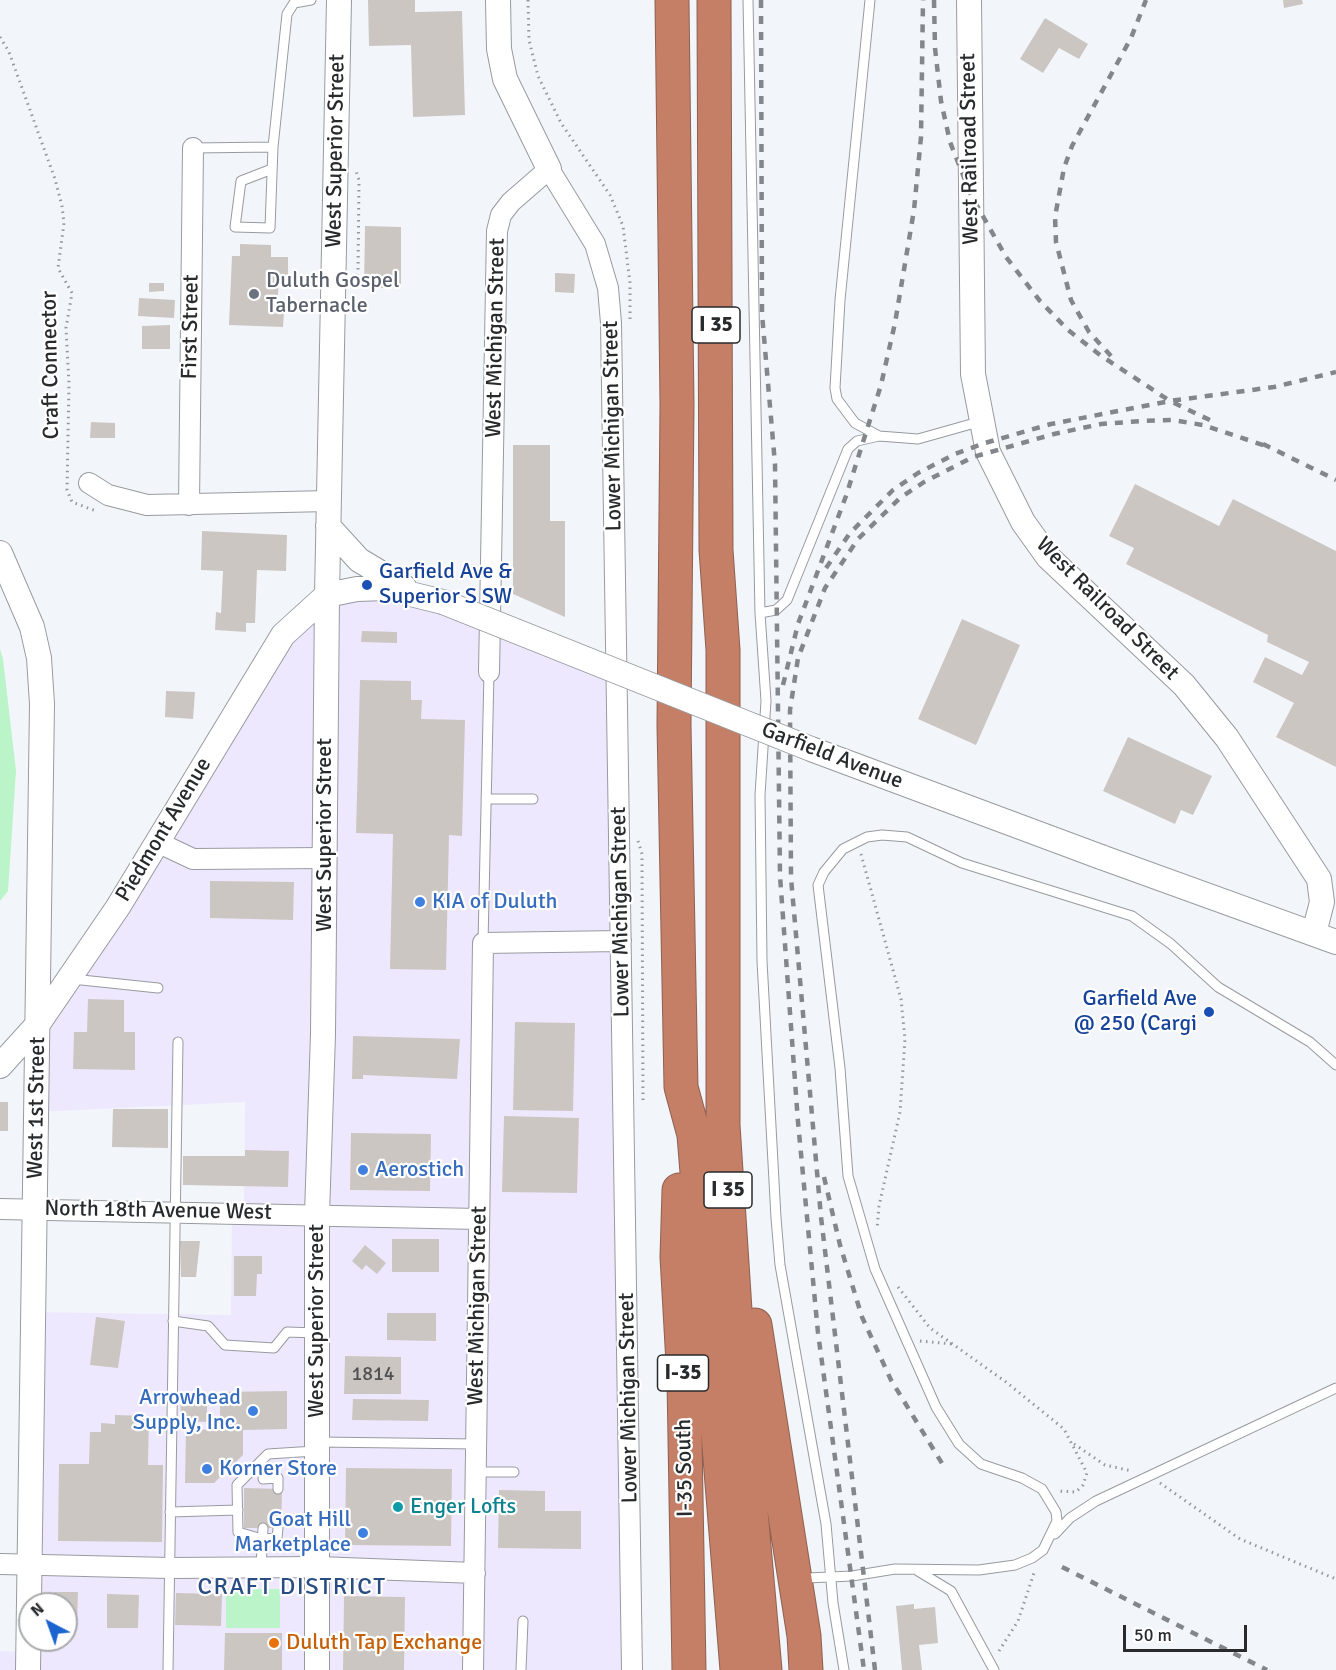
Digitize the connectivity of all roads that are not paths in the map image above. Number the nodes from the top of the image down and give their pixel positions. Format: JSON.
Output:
{"nodes":[{"id":1,"x":312,"y":0,"type":"edge"},
{"id":2,"x":339,"y":0,"type":"edge"},
{"id":3,"x":498,"y":0,"type":"edge"},
{"id":4,"x":672,"y":0,"type":"edge"},
{"id":5,"x":714,"y":0,"type":"edge"},
{"id":6,"x":748,"y":0,"type":"edge"},
{"id":7,"x":870,"y":0,"type":"edge"},
{"id":8,"x":969,"y":0,"type":"edge"},
{"id":9,"x":273,"y":147,"type":"junction"},
{"id":10,"x":193,"y":148,"type":"joint"},
{"id":11,"x":272,"y":169,"type":"junction"},
{"id":12,"x":549,"y":169,"type":"junction"},
{"id":13,"x":982,"y":421,"type":"junction"},
{"id":14,"x":879,"y":436,"type":"junction"},
{"id":15,"x":89,"y":483,"type":"dead end"},
{"id":16,"x":329,"y":501,"type":"junction"},
{"id":17,"x":189,"y":505,"type":"junction"},
{"id":18,"x":328,"y":526,"type":"junction"},
{"id":19,"x":0,"y":553,"type":"edge"},
{"id":20,"x":414,"y":593,"type":"junction"},
{"id":21,"x":327,"y":595,"type":"junction"},
{"id":22,"x":760,"y":613,"type":"junction"},
{"id":23,"x":489,"y":672,"type":"joint"},
{"id":24,"x":486,"y":799,"type":"junction"},
{"id":25,"x":533,"y":799,"type":"dead end"},
{"id":26,"x":157,"y":842,"type":"junction"},
{"id":27,"x":325,"y":858,"type":"junction"},
{"id":28,"x":1313,"y":867,"type":"junction"},
{"id":29,"x":1336,"y":893,"type":"edge"},
{"id":30,"x":1314,"y":933,"type":"junction"},
{"id":31,"x":621,"y":941,"type":"junction"},
{"id":32,"x":1336,"y":942,"type":"edge"},
{"id":33,"x":483,"y":943,"type":"junction"},
{"id":34,"x":70,"y":979,"type":"junction"},
{"id":35,"x":158,"y":988,"type":"dead end"},
{"id":36,"x":39,"y":1023,"type":"junction"},
{"id":37,"x":178,"y":1042,"type":"dead end"},
{"id":38,"x":1336,"y":1065,"type":"edge"},
{"id":39,"x":0,"y":1066,"type":"edge"},
{"id":40,"x":681,"y":1087,"type":"junction"},
{"id":41,"x":723,"y":1125,"type":"junction"},
{"id":42,"x":0,"y":1209,"type":"edge"},
{"id":43,"x":36,"y":1209,"type":"junction"},
{"id":44,"x":176,"y":1211,"type":"junction"},
{"id":45,"x":317,"y":1214,"type":"junction"},
{"id":46,"x":479,"y":1219,"type":"junction"},
{"id":47,"x":174,"y":1321,"type":"junction"},
{"id":48,"x":317,"y":1333,"type":"junction"},
{"id":49,"x":1336,"y":1388,"type":"edge"},
{"id":50,"x":477,"y":1444,"type":"junction"},
{"id":51,"x":318,"y":1446,"type":"junction"},
{"id":52,"x":256,"y":1466,"type":"junction"},
{"id":53,"x":476,"y":1472,"type":"junction"},
{"id":54,"x":514,"y":1472,"type":"dead end"},
{"id":55,"x":278,"y":1489,"type":"dead end"},
{"id":56,"x":238,"y":1510,"type":"junction"},
{"id":57,"x":170,"y":1512,"type":"junction"},
{"id":58,"x":263,"y":1528,"type":"dead end"},
{"id":59,"x":278,"y":1528,"type":"dead end"},
{"id":60,"x":262,"y":1539,"type":"junction"},
{"id":61,"x":1048,"y":1542,"type":"junction"},
{"id":62,"x":0,"y":1564,"type":"edge"},
{"id":63,"x":30,"y":1564,"type":"junction"},
{"id":64,"x":318,"y":1567,"type":"junction"},
{"id":65,"x":169,"y":1568,"type":"junction"},
{"id":66,"x":261,"y":1568,"type":"junction"},
{"id":67,"x":913,"y":1569,"type":"junction"},
{"id":68,"x":475,"y":1573,"type":"junction"},
{"id":69,"x":831,"y":1576,"type":"junction"},
{"id":70,"x":807,"y":1578,"type":"dead end"},
{"id":71,"x":523,"y":1621,"type":"dead end"},
{"id":72,"x":689,"y":1666,"type":"edge"},
{"id":73,"x":28,"y":1670,"type":"edge"},
{"id":74,"x":168,"y":1670,"type":"edge"},
{"id":75,"x":316,"y":1670,"type":"edge"},
{"id":76,"x":473,"y":1670,"type":"edge"},
{"id":77,"x":521,"y":1670,"type":"edge"},
{"id":78,"x":633,"y":1670,"type":"edge"},
{"id":79,"x":737,"y":1670,"type":"edge"},
{"id":80,"x":765,"y":1670,"type":"edge"},
{"id":81,"x":806,"y":1670,"type":"edge"},
{"id":82,"x":844,"y":1670,"type":"edge"},
{"id":83,"x":994,"y":1670,"type":"edge"}],
"edges":[{"from":1,"to":9,"type":"lane"},
{"from":2,"to":16,"type":"street","name":"West Superior Street"},
{"from":3,"to":12,"type":"street"},
{"from":4,"to":40,"type":"highway","number":"I 35"},
{"from":5,"to":41,"type":"highway","number":"I 35"},
{"from":6,"to":22,"type":"lane"},
{"from":7,"to":14,"type":"lane"},
{"from":8,"to":13,"type":"street","name":"West Railroad Street"},
{"from":9,"to":10,"type":"lane"},
{"from":9,"to":11,"type":"lane"},
{"from":10,"to":17,"type":"street","name":"First Street"},
{"from":11,"to":11,"type":"lane"},
{"from":12,"to":23,"type":"street","name":"West Michigan Street"},
{"from":12,"to":31,"type":"street","name":"Lower Michigan Street"},
{"from":13,"to":14,"type":"lane"},
{"from":13,"to":28,"type":"street","name":"West Railroad Street"},
{"from":14,"to":22,"type":"lane"},
{"from":15,"to":17,"type":"street"},
{"from":16,"to":17,"type":"street"},
{"from":16,"to":18,"type":"street","name":"West Superior Street"},
{"from":18,"to":20,"type":"street"},
{"from":18,"to":21,"type":"street","name":"West Superior Street"},
{"from":19,"to":36,"type":"street","name":"West 1st Street"},
{"from":20,"to":21,"type":"street","name":"Garfield Avenue"},
{"from":20,"to":30,"type":"street","name":"Garfield Avenue","bridge":true},
{"from":21,"to":26,"type":"street","name":"Piedmont Avenue"},
{"from":21,"to":27,"type":"street","name":"West Superior Street"},
{"from":22,"to":69,"type":"lane"},
{"from":23,"to":24,"type":"lane"},
{"from":24,"to":25,"type":"lane"},
{"from":24,"to":33,"type":"lane"},
{"from":26,"to":27,"type":"street"},
{"from":26,"to":34,"type":"street","name":"Piedmont Avenue"},
{"from":27,"to":45,"type":"street","name":"West Superior Street"},
{"from":28,"to":29,"type":"street"},
{"from":28,"to":30,"type":"street","name":"West Railroad Street"},
{"from":30,"to":32,"type":"street","name":"Garfield Avenue"},
{"from":31,"to":33,"type":"street"},
{"from":31,"to":78,"type":"street","name":"Lower Michigan Street"},
{"from":33,"to":46,"type":"street","name":"West Michigan Street"},
{"from":34,"to":35,"type":"lane"},
{"from":34,"to":36,"type":"street","name":"Piedmont Avenue"},
{"from":36,"to":39,"type":"street","name":"Piedmont Avenue"},
{"from":36,"to":43,"type":"street","name":"West 1st Street"},
{"from":37,"to":44,"type":"lane"},
{"from":38,"to":61,"type":"lane"},
{"from":40,"to":72,"type":"highway","name":"I-35 South","number":"I-35"},
{"from":40,"to":79,"type":"highway","number":"I 35"},
{"from":41,"to":80,"type":"highway","number":"I 35"},
{"from":41,"to":81,"type":"highway"},
{"from":42,"to":43,"type":"street","name":"North 18th Avenue West"},
{"from":43,"to":44,"type":"street","name":"North 18th Avenue West"},
{"from":43,"to":63,"type":"street","name":"West 1st Street"},
{"from":44,"to":45,"type":"street","name":"North 18th Avenue West"},
{"from":44,"to":47,"type":"lane"},
{"from":45,"to":46,"type":"street","name":"North 18th Avenue West"},
{"from":45,"to":48,"type":"street","name":"West Superior Street"},
{"from":46,"to":50,"type":"street","name":"West Michigan Street"},
{"from":47,"to":48,"type":"lane"},
{"from":47,"to":57,"type":"lane"},
{"from":48,"to":51,"type":"street","name":"West Superior Street"},
{"from":49,"to":61,"type":"lane"},
{"from":50,"to":51,"type":"lane"},
{"from":50,"to":53,"type":"street","name":"West Michigan Street"},
{"from":51,"to":52,"type":"lane"},
{"from":51,"to":64,"type":"street","name":"West Superior Street"},
{"from":52,"to":55,"type":"lane"},
{"from":52,"to":56,"type":"lane"},
{"from":53,"to":54,"type":"lane"},
{"from":53,"to":68,"type":"street","name":"West Michigan Street"},
{"from":56,"to":57,"type":"lane"},
{"from":56,"to":60,"type":"lane"},
{"from":57,"to":65,"type":"lane"},
{"from":58,"to":60,"type":"lane"},
{"from":59,"to":60,"type":"lane"},
{"from":60,"to":66,"type":"lane"},
{"from":61,"to":67,"type":"lane"},
{"from":62,"to":63,"type":"street"},
{"from":63,"to":65,"type":"street"},
{"from":63,"to":73,"type":"street","name":"West 1st Street"},
{"from":64,"to":66,"type":"street"},
{"from":64,"to":68,"type":"street"},
{"from":64,"to":75,"type":"street","name":"West Superior Street"},
{"from":65,"to":66,"type":"street"},
{"from":65,"to":74,"type":"lane"},
{"from":67,"to":69,"type":"lane"},
{"from":67,"to":83,"type":"lane"},
{"from":68,"to":76,"type":"street","name":"West Michigan Street"},
{"from":69,"to":70,"type":"lane"},
{"from":69,"to":82,"type":"lane"},
{"from":71,"to":77,"type":"lane"}]}
